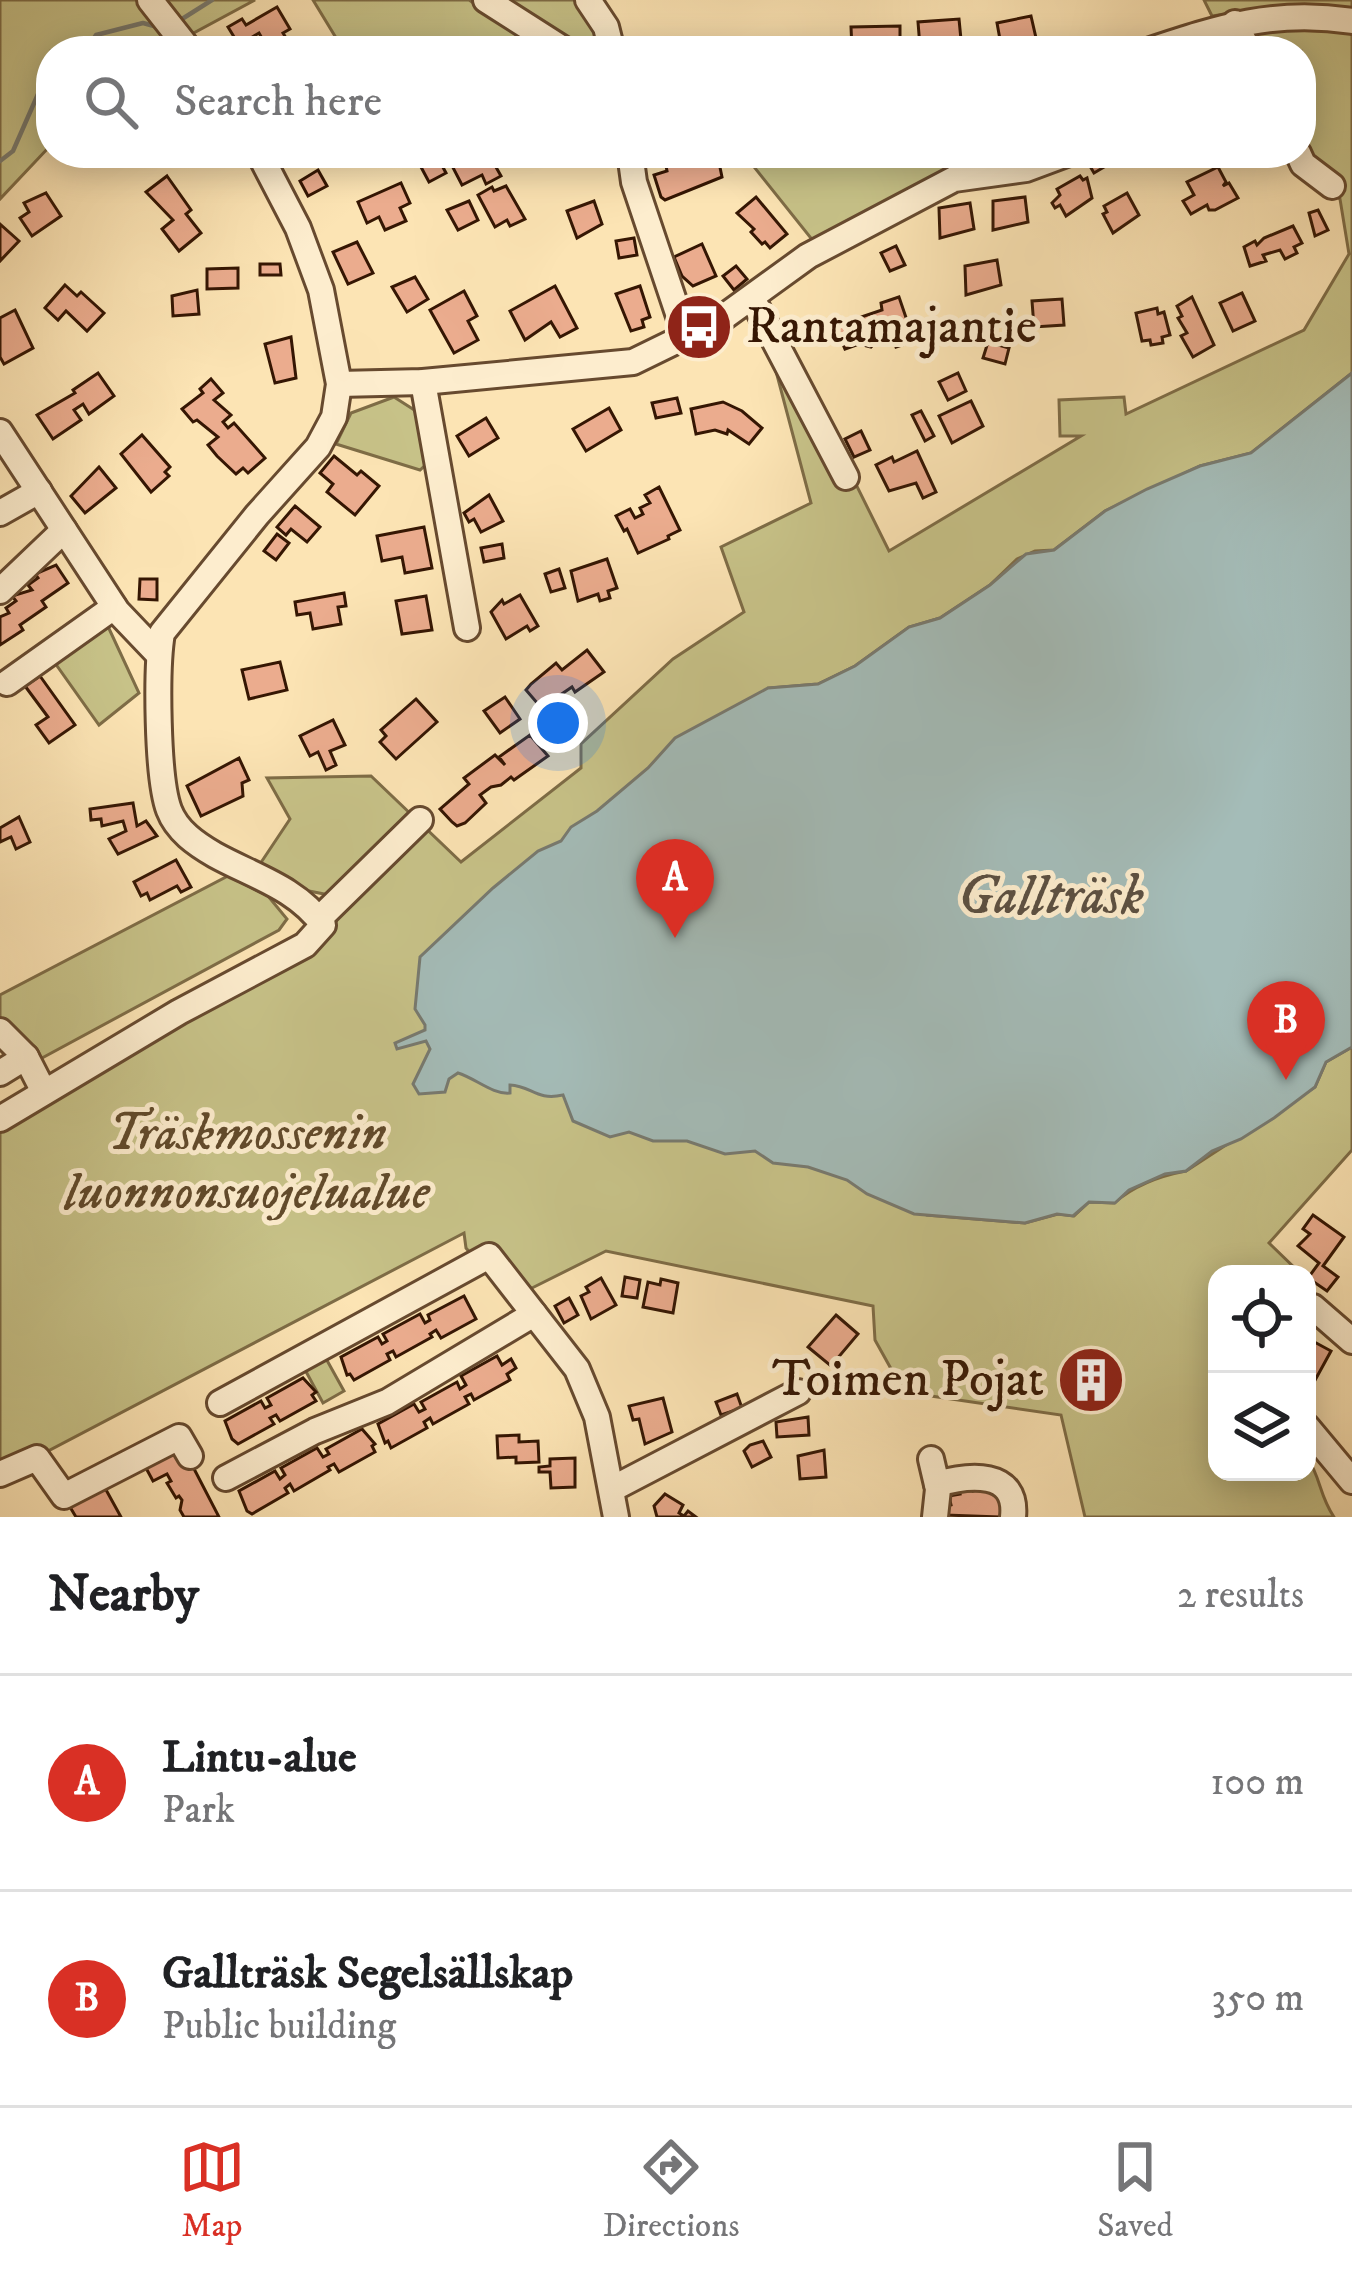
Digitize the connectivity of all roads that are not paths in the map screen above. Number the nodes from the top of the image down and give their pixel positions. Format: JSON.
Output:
{"nodes":[{"id":1,"x":150,"y":0,"type":"edge"},
{"id":2,"x":486,"y":0,"type":"edge"},
{"id":3,"x":588,"y":0,"type":"edge"},
{"id":4,"x":1352,"y":21,"type":"edge"},
{"id":5,"x":1235,"y":23,"type":"junction"},
{"id":6,"x":178,"y":36,"type":"edge"},
{"id":7,"x":542,"y":36,"type":"edge"},
{"id":8,"x":608,"y":36,"type":"edge"},
{"id":9,"x":1195,"y":36,"type":"edge"},
{"id":10,"x":1242,"y":36,"type":"edge"},
{"id":11,"x":267,"y":168,"type":"edge"},
{"id":12,"x":633,"y":168,"type":"edge"},
{"id":13,"x":1028,"y":168,"type":"edge"},
{"id":14,"x":1308,"y":168,"type":"edge"},
{"id":15,"x":1332,"y":186,"type":"dead end"},
{"id":16,"x":752,"y":298,"type":"junction"},
{"id":17,"x":686,"y":337,"type":"junction"},
{"id":18,"x":424,"y":382,"type":"junction"},
{"id":19,"x":339,"y":384,"type":"junction"},
{"id":20,"x":0,"y":432,"type":"edge"},
{"id":21,"x":846,"y":477,"type":"dead end"},
{"id":22,"x":39,"y":491,"type":"junction"},
{"id":23,"x":0,"y":514,"type":"edge"},
{"id":24,"x":64,"y":530,"type":"junction"},
{"id":25,"x":0,"y":591,"type":"edge"},
{"id":26,"x":114,"y":607,"type":"junction"},
{"id":27,"x":467,"y":628,"type":"dead end"},
{"id":28,"x":158,"y":654,"type":"junction"},
{"id":29,"x":7,"y":682,"type":"dead end"},
{"id":30,"x":420,"y":820,"type":"dead end"},
{"id":31,"x":321,"y":922,"type":"junction"},
{"id":32,"x":0,"y":1031,"type":"edge"},
{"id":33,"x":26,"y":1058,"type":"junction"},
{"id":34,"x":0,"y":1073,"type":"edge"},
{"id":35,"x":44,"y":1092,"type":"junction"},
{"id":36,"x":0,"y":1119,"type":"edge"},
{"id":37,"x":1316,"y":1310,"type":"edge"},
{"id":38,"x":534,"y":1314,"type":"junction"},
{"id":39,"x":1352,"y":1342,"type":"edge"},
{"id":40,"x":798,"y":1392,"type":"dead end"},
{"id":41,"x":220,"y":1403,"type":"dead end"},
{"id":42,"x":1316,"y":1438,"type":"edge"},
{"id":43,"x":190,"y":1456,"type":"dead end"},
{"id":44,"x":0,"y":1474,"type":"edge"},
{"id":45,"x":226,"y":1478,"type":"dead end"},
{"id":46,"x":1352,"y":1480,"type":"edge"},
{"id":47,"x":612,"y":1490,"type":"junction"},
{"id":48,"x":616,"y":1517,"type":"edge"},
{"id":49,"x":935,"y":1517,"type":"edge"},
{"id":50,"x":1012,"y":1517,"type":"edge"}],
"edges":[{"from":1,"to":6,"type":"street"},
{"from":2,"to":7,"type":"street"},
{"from":3,"to":8,"type":"street"},
{"from":4,"to":5,"type":"street"},
{"from":5,"to":9,"type":"street"},
{"from":5,"to":10,"type":"street"},
{"from":11,"to":19,"type":"street"},
{"from":12,"to":17,"type":"street"},
{"from":13,"to":16,"type":"street"},
{"from":14,"to":15,"type":"street"},
{"from":16,"to":17,"type":"street"},
{"from":16,"to":21,"type":"street"},
{"from":17,"to":18,"type":"street"},
{"from":18,"to":19,"type":"street"},
{"from":18,"to":27,"type":"street"},
{"from":19,"to":28,"type":"street"},
{"from":20,"to":22,"type":"street"},
{"from":22,"to":23,"type":"street"},
{"from":22,"to":24,"type":"street"},
{"from":24,"to":25,"type":"street"},
{"from":24,"to":26,"type":"street"},
{"from":26,"to":28,"type":"street"},
{"from":26,"to":29,"type":"street"},
{"from":28,"to":31,"type":"street"},
{"from":30,"to":31,"type":"street"},
{"from":31,"to":35,"type":"street"},
{"from":32,"to":33,"type":"street"},
{"from":33,"to":34,"type":"street"},
{"from":33,"to":35,"type":"street"},
{"from":35,"to":36,"type":"street"},
{"from":37,"to":39,"type":"street"},
{"from":38,"to":41,"type":"street"},
{"from":38,"to":45,"type":"street"},
{"from":38,"to":47,"type":"street"},
{"from":40,"to":47,"type":"street"},
{"from":42,"to":46,"type":"street"},
{"from":43,"to":44,"type":"street"},
{"from":47,"to":48,"type":"street"},
{"from":49,"to":50,"type":"street"}]}
